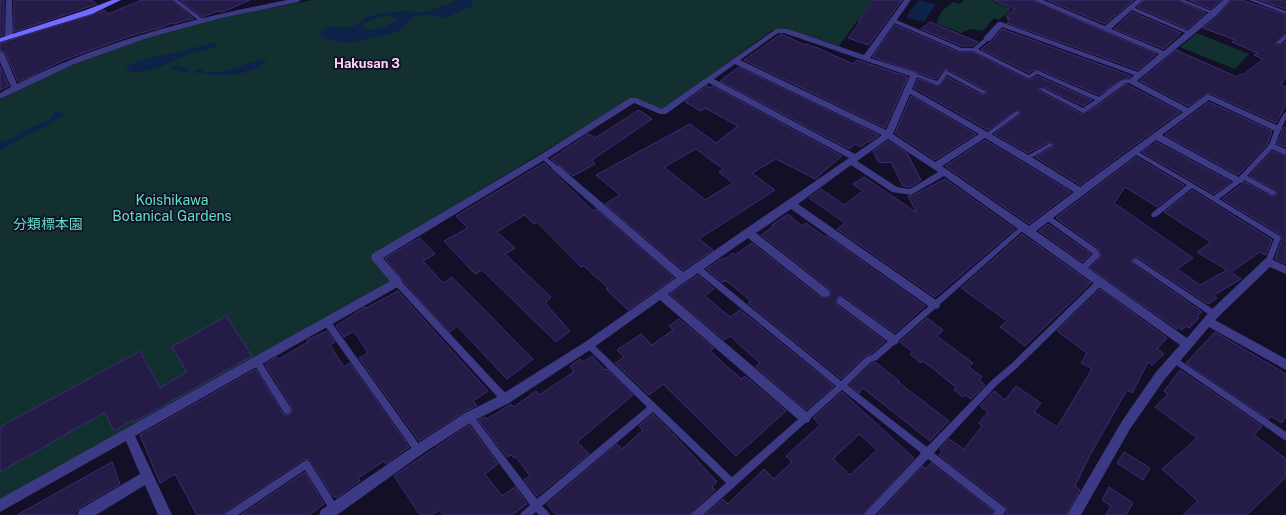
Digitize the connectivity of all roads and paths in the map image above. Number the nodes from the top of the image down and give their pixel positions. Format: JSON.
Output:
{"nodes":[{"id":1,"x":118,"y":0,"type":"edge"},
{"id":2,"x":175,"y":0,"type":"edge"},
{"id":3,"x":298,"y":0,"type":"edge"},
{"id":4,"x":908,"y":0,"type":"edge"},
{"id":5,"x":1037,"y":0,"type":"edge"},
{"id":6,"x":1140,"y":0,"type":"edge"},
{"id":7,"x":1181,"y":0,"type":"edge"},
{"id":8,"x":1226,"y":0,"type":"edge"},
{"id":9,"x":1251,"y":0,"type":"edge"},
{"id":10,"x":11,"y":1,"type":"edge"},
{"id":11,"x":0,"y":6,"type":"edge"},
{"id":12,"x":1131,"y":8,"type":"junction"},
{"id":13,"x":1214,"y":13,"type":"junction"},
{"id":14,"x":1286,"y":13,"type":"edge"},
{"id":15,"x":202,"y":20,"type":"junction"},
{"id":16,"x":894,"y":21,"type":"junction"},
{"id":17,"x":1106,"y":29,"type":"junction"},
{"id":18,"x":1190,"y":33,"type":"junction"},
{"id":19,"x":1286,"y":36,"type":"edge"},
{"id":20,"x":9,"y":37,"type":"junction"},
{"id":21,"x":987,"y":39,"type":"joint"},
{"id":22,"x":0,"y":40,"type":"edge"},
{"id":23,"x":1279,"y":42,"type":"dead end"},
{"id":24,"x":974,"y":49,"type":"junction"},
{"id":25,"x":0,"y":53,"type":"edge"},
{"id":26,"x":1165,"y":54,"type":"junction"},
{"id":27,"x":866,"y":58,"type":"junction"},
{"id":28,"x":736,"y":61,"type":"junction"},
{"id":29,"x":914,"y":75,"type":"junction"},
{"id":30,"x":1140,"y":75,"type":"junction"},
{"id":31,"x":709,"y":80,"type":"junction"},
{"id":32,"x":1132,"y":81,"type":"junction"},
{"id":33,"x":15,"y":88,"type":"junction"},
{"id":34,"x":907,"y":89,"type":"junction"},
{"id":35,"x":1043,"y":90,"type":"dead end"},
{"id":36,"x":983,"y":92,"type":"dead end"},
{"id":37,"x":0,"y":96,"type":"edge"},
{"id":38,"x":1100,"y":100,"type":"junction"},
{"id":39,"x":1188,"y":111,"type":"junction"},
{"id":40,"x":1017,"y":113,"type":"dead end"},
{"id":41,"x":1285,"y":118,"type":"edge"},
{"id":42,"x":1278,"y":129,"type":"junction"},
{"id":43,"x":986,"y":134,"type":"junction"},
{"id":44,"x":888,"y":135,"type":"junction"},
{"id":45,"x":1156,"y":136,"type":"junction"},
{"id":46,"x":1050,"y":145,"type":"dead end"},
{"id":47,"x":1272,"y":146,"type":"junction"},
{"id":48,"x":1135,"y":152,"type":"junction"},
{"id":49,"x":1286,"y":152,"type":"edge"},
{"id":50,"x":543,"y":157,"type":"junction"},
{"id":51,"x":1026,"y":158,"type":"junction"},
{"id":52,"x":854,"y":160,"type":"junction"},
{"id":53,"x":935,"y":166,"type":"junction"},
{"id":54,"x":556,"y":168,"type":"joint"},
{"id":55,"x":944,"y":172,"type":"junction"},
{"id":56,"x":1241,"y":179,"type":"junction"},
{"id":57,"x":1192,"y":185,"type":"junction"},
{"id":58,"x":1081,"y":192,"type":"junction"},
{"id":59,"x":1273,"y":193,"type":"dead end"},
{"id":60,"x":1214,"y":200,"type":"junction"},
{"id":61,"x":791,"y":204,"type":"junction"},
{"id":62,"x":1154,"y":215,"type":"dead end"},
{"id":63,"x":1048,"y":218,"type":"junction"},
{"id":64,"x":1026,"y":230,"type":"junction"},
{"id":65,"x":749,"y":233,"type":"junction"},
{"id":66,"x":1136,"y":261,"type":"dead end"},
{"id":67,"x":1269,"y":262,"type":"junction"},
{"id":68,"x":697,"y":268,"type":"junction"},
{"id":69,"x":1081,"y":270,"type":"junction"},
{"id":70,"x":1286,"y":270,"type":"edge"},
{"id":71,"x":683,"y":278,"type":"junction"},
{"id":72,"x":397,"y":282,"type":"junction"},
{"id":73,"x":1099,"y":283,"type":"junction"},
{"id":74,"x":825,"y":293,"type":"dead end"},
{"id":75,"x":660,"y":294,"type":"junction"},
{"id":76,"x":842,"y":300,"type":"dead end"},
{"id":77,"x":935,"y":305,"type":"junction"},
{"id":78,"x":1211,"y":318,"type":"junction"},
{"id":79,"x":326,"y":320,"type":"junction"},
{"id":80,"x":894,"y":340,"type":"junction"},
{"id":81,"x":1187,"y":344,"type":"junction"},
{"id":82,"x":590,"y":345,"type":"junction"},
{"id":83,"x":256,"y":360,"type":"junction"},
{"id":84,"x":1174,"y":360,"type":"junction"},
{"id":85,"x":1286,"y":365,"type":"edge"},
{"id":86,"x":842,"y":386,"type":"junction"},
{"id":87,"x":505,"y":399,"type":"junction"},
{"id":88,"x":653,"y":407,"type":"junction"},
{"id":89,"x":287,"y":410,"type":"dead end"},
{"id":90,"x":469,"y":417,"type":"junction"},
{"id":91,"x":805,"y":418,"type":"junction"},
{"id":92,"x":128,"y":433,"type":"junction"},
{"id":93,"x":1286,"y":437,"type":"edge"},
{"id":94,"x":418,"y":450,"type":"junction"},
{"id":95,"x":928,"y":453,"type":"junction"},
{"id":96,"x":147,"y":477,"type":"junction"},
{"id":97,"x":732,"y":483,"type":"junction"},
{"id":98,"x":0,"y":506,"type":"edge"},
{"id":99,"x":536,"y":506,"type":"junction"},
{"id":100,"x":330,"y":512,"type":"edge"},
{"id":101,"x":84,"y":515,"type":"edge"},
{"id":102,"x":165,"y":515,"type":"edge"},
{"id":103,"x":230,"y":515,"type":"edge"},
{"id":104,"x":525,"y":515,"type":"edge"},
{"id":105,"x":545,"y":515,"type":"edge"},
{"id":106,"x":696,"y":515,"type":"edge"},
{"id":107,"x":869,"y":515,"type":"edge"},
{"id":108,"x":997,"y":515,"type":"edge"},
{"id":109,"x":1074,"y":515,"type":"edge"}],
"edges":[{"from":1,"to":20,"type":"main road"},
{"from":2,"to":15,"type":"lane"},
{"from":3,"to":15,"type":"street"},
{"from":4,"to":16,"type":"street"},
{"from":5,"to":17,"type":"street"},
{"from":6,"to":12,"type":"street"},
{"from":7,"to":13,"type":"lane"},
{"from":8,"to":13,"type":"street"},
{"from":9,"to":14,"type":"lane"},
{"from":10,"to":11,"type":"street"},
{"from":10,"to":20,"type":"street"},
{"from":12,"to":17,"type":"street"},
{"from":12,"to":18,"type":"lane"},
{"from":13,"to":18,"type":"street"},
{"from":15,"to":33,"type":"street"},
{"from":16,"to":24,"type":"lane"},
{"from":16,"to":27,"type":"street"},
{"from":17,"to":26,"type":"street"},
{"from":18,"to":26,"type":"street"},
{"from":19,"to":23,"type":"lane"},
{"from":20,"to":22,"type":"main road"},
{"from":21,"to":24,"type":"lane"},
{"from":21,"to":30,"type":"street"},
{"from":24,"to":38,"type":"lane"},
{"from":25,"to":33,"type":"street"},
{"from":26,"to":30,"type":"street"},
{"from":27,"to":28,"type":"street"},
{"from":27,"to":29,"type":"street"},
{"from":28,"to":31,"type":"street"},
{"from":28,"to":44,"type":"street"},
{"from":29,"to":34,"type":"street"},
{"from":29,"to":36,"type":"lane"},
{"from":30,"to":32,"type":"street"},
{"from":31,"to":50,"type":"street"},
{"from":31,"to":52,"type":"street"},
{"from":32,"to":38,"type":"lane"},
{"from":32,"to":39,"type":"street"},
{"from":33,"to":37,"type":"street"},
{"from":34,"to":43,"type":"street"},
{"from":34,"to":44,"type":"street"},
{"from":35,"to":38,"type":"lane"},
{"from":39,"to":42,"type":"street"},
{"from":39,"to":45,"type":"street"},
{"from":40,"to":43,"type":"lane"},
{"from":41,"to":42,"type":"lane"},
{"from":42,"to":47,"type":"lane"},
{"from":43,"to":51,"type":"street"},
{"from":43,"to":53,"type":"street"},
{"from":44,"to":52,"type":"street"},
{"from":44,"to":53,"type":"street"},
{"from":45,"to":48,"type":"street"},
{"from":45,"to":56,"type":"street"},
{"from":46,"to":51,"type":"lane"},
{"from":47,"to":49,"type":"street"},
{"from":47,"to":56,"type":"lane"},
{"from":48,"to":57,"type":"lane"},
{"from":48,"to":58,"type":"street"},
{"from":50,"to":54,"type":"lane"},
{"from":50,"to":72,"type":"street"},
{"from":51,"to":58,"type":"street"},
{"from":52,"to":55,"type":"street"},
{"from":52,"to":61,"type":"street"},
{"from":53,"to":55,"type":"street"},
{"from":54,"to":71,"type":"street"},
{"from":55,"to":64,"type":"street"},
{"from":56,"to":59,"type":"lane"},
{"from":56,"to":60,"type":"lane"},
{"from":57,"to":60,"type":"lane"},
{"from":57,"to":62,"type":"lane"},
{"from":58,"to":63,"type":"street"},
{"from":60,"to":67,"type":"lane"},
{"from":61,"to":65,"type":"street"},
{"from":61,"to":77,"type":"street"},
{"from":63,"to":64,"type":"street"},
{"from":63,"to":69,"type":"lane"},
{"from":64,"to":69,"type":"street"},
{"from":64,"to":77,"type":"lane"},
{"from":65,"to":68,"type":"street"},
{"from":65,"to":74,"type":"street"},
{"from":66,"to":78,"type":"lane"},
{"from":67,"to":70,"type":"street"},
{"from":67,"to":78,"type":"street"},
{"from":68,"to":71,"type":"street"},
{"from":68,"to":86,"type":"lane"},
{"from":69,"to":73,"type":"street"},
{"from":71,"to":75,"type":"street"},
{"from":72,"to":79,"type":"street"},
{"from":72,"to":87,"type":"lane"},
{"from":73,"to":81,"type":"street"},
{"from":73,"to":95,"type":"lane"},
{"from":75,"to":82,"type":"street"},
{"from":75,"to":91,"type":"street"},
{"from":76,"to":80,"type":"street"},
{"from":77,"to":80,"type":"lane"},
{"from":78,"to":81,"type":"street"},
{"from":78,"to":85,"type":"street"},
{"from":79,"to":83,"type":"street"},
{"from":79,"to":94,"type":"lane"},
{"from":80,"to":86,"type":"lane"},
{"from":81,"to":84,"type":"street"},
{"from":82,"to":87,"type":"street"},
{"from":82,"to":88,"type":"lane"},
{"from":83,"to":89,"type":"lane"},
{"from":83,"to":92,"type":"street"},
{"from":84,"to":93,"type":"lane"},
{"from":84,"to":109,"type":"street"},
{"from":86,"to":91,"type":"lane"},
{"from":86,"to":95,"type":"lane"},
{"from":87,"to":90,"type":"street"},
{"from":88,"to":97,"type":"lane"},
{"from":88,"to":99,"type":"lane"},
{"from":90,"to":94,"type":"street"},
{"from":90,"to":99,"type":"lane"},
{"from":91,"to":97,"type":"lane"},
{"from":92,"to":96,"type":"street"},
{"from":92,"to":98,"type":"street"},
{"from":94,"to":100,"type":"street"},
{"from":95,"to":107,"type":"lane"},
{"from":95,"to":108,"type":"lane"},
{"from":96,"to":101,"type":"street"},
{"from":96,"to":102,"type":"street"},
{"from":97,"to":106,"type":"lane"},
{"from":99,"to":104,"type":"lane"},
{"from":99,"to":105,"type":"lane"},
{"from":100,"to":103,"type":"lane"}]}
